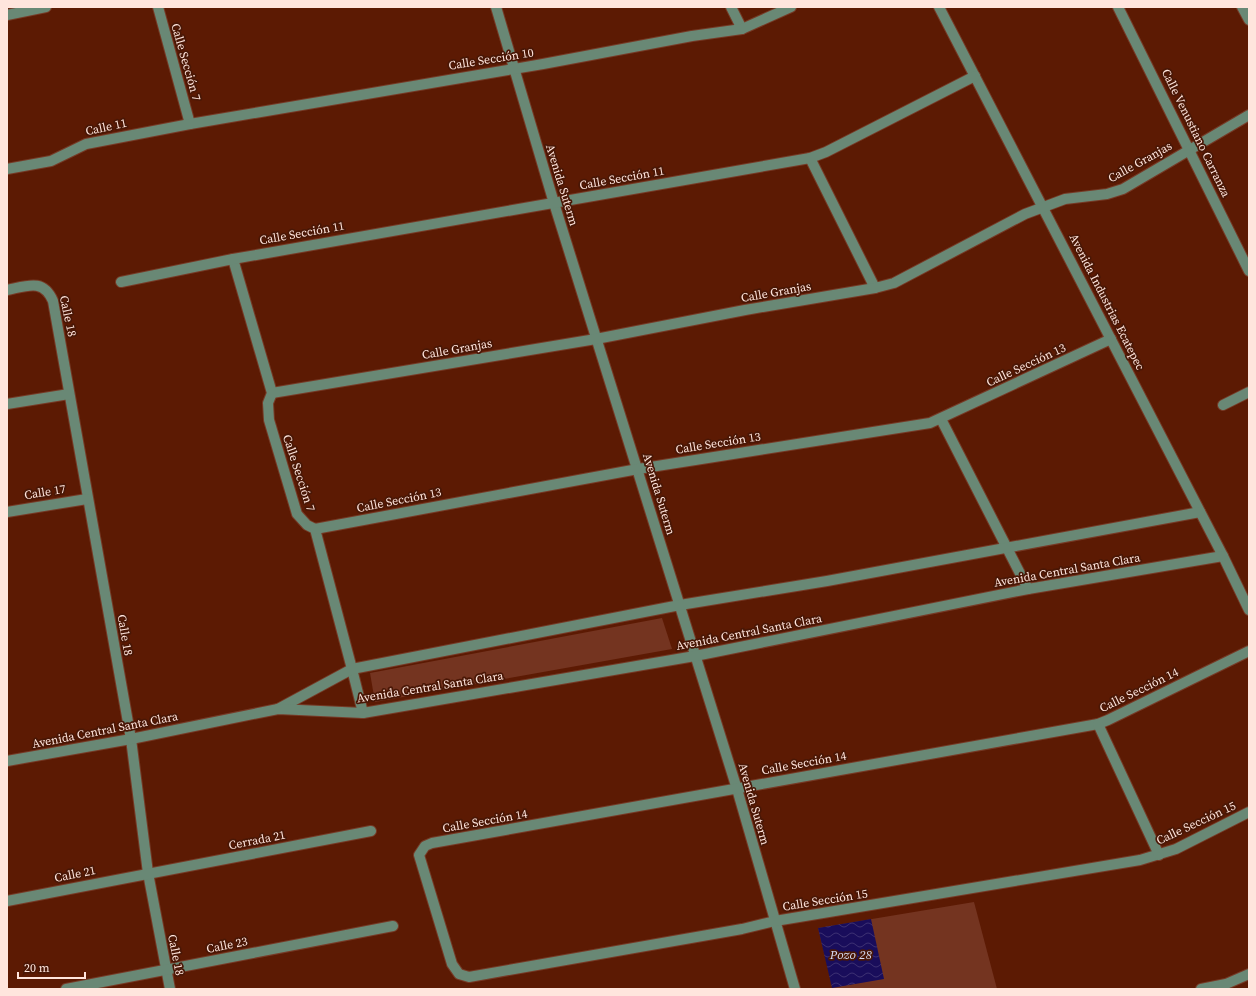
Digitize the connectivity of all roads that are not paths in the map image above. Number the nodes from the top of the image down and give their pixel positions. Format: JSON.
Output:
{"nodes":[{"id":1,"x":46,"y":7,"type":"edge"},
{"id":2,"x":158,"y":7,"type":"edge"},
{"id":3,"x":496,"y":7,"type":"edge"},
{"id":4,"x":731,"y":7,"type":"edge"},
{"id":5,"x":791,"y":7,"type":"edge"},
{"id":6,"x":939,"y":7,"type":"edge"},
{"id":7,"x":1118,"y":7,"type":"edge"},
{"id":8,"x":1242,"y":7,"type":"edge"},
{"id":9,"x":7,"y":15,"type":"edge"},
{"id":10,"x":1249,"y":20,"type":"edge"},
{"id":11,"x":742,"y":29,"type":"junction"},
{"id":12,"x":514,"y":68,"type":"junction"},
{"id":13,"x":975,"y":76,"type":"junction"},
{"id":14,"x":1249,"y":115,"type":"edge"},
{"id":15,"x":190,"y":124,"type":"junction"},
{"id":16,"x":1189,"y":150,"type":"junction"},
{"id":17,"x":810,"y":158,"type":"junction"},
{"id":18,"x":7,"y":169,"type":"edge"},
{"id":19,"x":554,"y":203,"type":"junction"},
{"id":20,"x":1043,"y":207,"type":"junction"},
{"id":21,"x":233,"y":259,"type":"junction"},
{"id":22,"x":1249,"y":271,"type":"edge"},
{"id":23,"x":121,"y":282,"type":"dead end"},
{"id":24,"x":875,"y":288,"type":"junction"},
{"id":25,"x":7,"y":290,"type":"edge"},
{"id":26,"x":596,"y":339,"type":"junction"},
{"id":27,"x":1111,"y":339,"type":"junction"},
{"id":28,"x":1249,"y":392,"type":"edge"},
{"id":29,"x":272,"y":393,"type":"junction"},
{"id":30,"x":68,"y":394,"type":"junction"},
{"id":31,"x":7,"y":404,"type":"edge"},
{"id":32,"x":1223,"y":405,"type":"dead end"},
{"id":33,"x":941,"y":419,"type":"junction"},
{"id":34,"x":638,"y":469,"type":"junction"},
{"id":35,"x":87,"y":499,"type":"junction"},
{"id":36,"x":7,"y":512,"type":"edge"},
{"id":37,"x":1200,"y":512,"type":"junction"},
{"id":38,"x":314,"y":529,"type":"junction"},
{"id":39,"x":1007,"y":548,"type":"junction"},
{"id":40,"x":1223,"y":556,"type":"junction"},
{"id":41,"x":1028,"y":589,"type":"junction"},
{"id":42,"x":680,"y":605,"type":"junction"},
{"id":43,"x":1249,"y":610,"type":"edge"},
{"id":44,"x":1249,"y":651,"type":"edge"},
{"id":45,"x":695,"y":656,"type":"junction"},
{"id":46,"x":352,"y":669,"type":"junction"},
{"id":47,"x":278,"y":708,"type":"junction"},
{"id":48,"x":363,"y":713,"type":"junction"},
{"id":49,"x":1098,"y":724,"type":"junction"},
{"id":50,"x":131,"y":740,"type":"junction"},
{"id":51,"x":7,"y":761,"type":"edge"},
{"id":52,"x":737,"y":789,"type":"junction"},
{"id":53,"x":1249,"y":812,"type":"edge"},
{"id":54,"x":370,"y":831,"type":"dead end"},
{"id":55,"x":1159,"y":855,"type":"junction"},
{"id":56,"x":148,"y":873,"type":"junction"},
{"id":57,"x":7,"y":901,"type":"edge"},
{"id":58,"x":438,"y":918,"type":"joint"},
{"id":59,"x":775,"y":921,"type":"junction"},
{"id":60,"x":393,"y":926,"type":"dead end"},
{"id":61,"x":166,"y":970,"type":"junction"},
{"id":62,"x":1249,"y":974,"type":"edge"},
{"id":63,"x":1228,"y":987,"type":"edge"},
{"id":64,"x":66,"y":989,"type":"edge"},
{"id":65,"x":170,"y":989,"type":"edge"},
{"id":66,"x":795,"y":989,"type":"edge"},
{"id":67,"x":1201,"y":989,"type":"edge"}],
"edges":[{"from":1,"to":9,"type":"street"},
{"from":2,"to":15,"type":"street","name":"Calle Sección 7"},
{"from":3,"to":12,"type":"street","name":"Avenida Suterm"},
{"from":4,"to":11,"type":"street"},
{"from":5,"to":11,"type":"street","name":"Calle Sección 10"},
{"from":6,"to":13,"type":"street","name":"Avenida Industrias Ecatepec"},
{"from":7,"to":16,"type":"street","name":"Calle Venustiano Carranza"},
{"from":8,"to":10,"type":"street"},
{"from":11,"to":12,"type":"street","name":"Calle Sección 10"},
{"from":12,"to":15,"type":"street","name":"Calle Sección 10"},
{"from":12,"to":19,"type":"street","name":"Avenida Suterm"},
{"from":13,"to":17,"type":"street","name":"Calle Sección 11"},
{"from":13,"to":20,"type":"street","name":"Avenida Industrias Ecatepec"},
{"from":14,"to":16,"type":"street","name":"Calle Granjas"},
{"from":15,"to":18,"type":"street","name":"Calle 11"},
{"from":16,"to":20,"type":"street","name":"Calle Granjas"},
{"from":16,"to":22,"type":"street","name":"Calle Venustiano Carranza"},
{"from":17,"to":19,"type":"street","name":"Calle Sección 11"},
{"from":17,"to":24,"type":"street"},
{"from":19,"to":21,"type":"street","name":"Calle Sección 11"},
{"from":19,"to":26,"type":"street","name":"Avenida Suterm"},
{"from":20,"to":24,"type":"street","name":"Calle Granjas"},
{"from":20,"to":27,"type":"street","name":"Avenida Industrias Ecatepec"},
{"from":21,"to":23,"type":"street","name":"Calle Sección 11"},
{"from":21,"to":29,"type":"street","name":"Calle Sección 7"},
{"from":24,"to":26,"type":"street","name":"Calle Granjas"},
{"from":25,"to":30,"type":"street","name":"Calle 18"},
{"from":26,"to":29,"type":"street","name":"Calle Granjas"},
{"from":26,"to":34,"type":"street","name":"Avenida Suterm"},
{"from":27,"to":33,"type":"street","name":"Calle Sección 13"},
{"from":27,"to":37,"type":"street","name":"Avenida Industrias Ecatepec"},
{"from":28,"to":32,"type":"street"},
{"from":29,"to":38,"type":"street","name":"Calle Sección 7"},
{"from":30,"to":31,"type":"street"},
{"from":30,"to":35,"type":"street","name":"Calle 18"},
{"from":33,"to":34,"type":"street","name":"Calle Sección 13"},
{"from":33,"to":39,"type":"street"},
{"from":34,"to":38,"type":"street","name":"Calle Sección 13"},
{"from":34,"to":42,"type":"street","name":"Avenida Suterm"},
{"from":35,"to":36,"type":"street","name":"Calle 17"},
{"from":35,"to":50,"type":"street","name":"Calle 18"},
{"from":37,"to":39,"type":"street","name":"Avenida Central Santa Clara"},
{"from":37,"to":40,"type":"street","name":"Avenida Industrias Ecatepec"},
{"from":38,"to":46,"type":"street"},
{"from":39,"to":41,"type":"street"},
{"from":39,"to":42,"type":"street","name":"Avenida Central Santa Clara"},
{"from":40,"to":41,"type":"street","name":"Avenida Central Santa Clara"},
{"from":40,"to":43,"type":"street","name":"Avenida Industrias Ecatepec"},
{"from":41,"to":45,"type":"street","name":"Avenida Central Santa Clara"},
{"from":42,"to":45,"type":"street","name":"Avenida Suterm"},
{"from":42,"to":46,"type":"street","name":"Avenida Central Santa Clara"},
{"from":44,"to":49,"type":"street","name":"Calle Sección 14"},
{"from":45,"to":48,"type":"street","name":"Avenida Central Santa Clara"},
{"from":45,"to":52,"type":"street","name":"Avenida Suterm"},
{"from":46,"to":47,"type":"street","name":"Avenida Central Santa Clara"},
{"from":46,"to":48,"type":"street"},
{"from":47,"to":48,"type":"street","name":"Avenida Central Santa Clara"},
{"from":47,"to":50,"type":"street","name":"Avenida Central Santa Clara"},
{"from":49,"to":52,"type":"street","name":"Calle Sección 14"},
{"from":49,"to":55,"type":"street"},
{"from":50,"to":51,"type":"street","name":"Avenida Central Santa Clara"},
{"from":50,"to":56,"type":"street","name":"Calle 18"},
{"from":52,"to":58,"type":"street","name":"Calle Sección 14"},
{"from":52,"to":59,"type":"street","name":"Avenida Suterm"},
{"from":53,"to":55,"type":"street","name":"Calle Sección 15"},
{"from":54,"to":56,"type":"street","name":"Cerrada 21"},
{"from":55,"to":59,"type":"street","name":"Calle Sección 15"},
{"from":56,"to":57,"type":"street","name":"Calle 21"},
{"from":56,"to":61,"type":"street","name":"Calle 18"},
{"from":58,"to":59,"type":"street","name":"Calle Sección 15"},
{"from":59,"to":66,"type":"street","name":"Avenida Suterm"},
{"from":60,"to":61,"type":"street","name":"Calle 23"},
{"from":61,"to":64,"type":"street","name":"Calle 23"},
{"from":61,"to":65,"type":"street","name":"Calle 18"},
{"from":62,"to":63,"type":"street"},
{"from":63,"to":67,"type":"street"}]}
